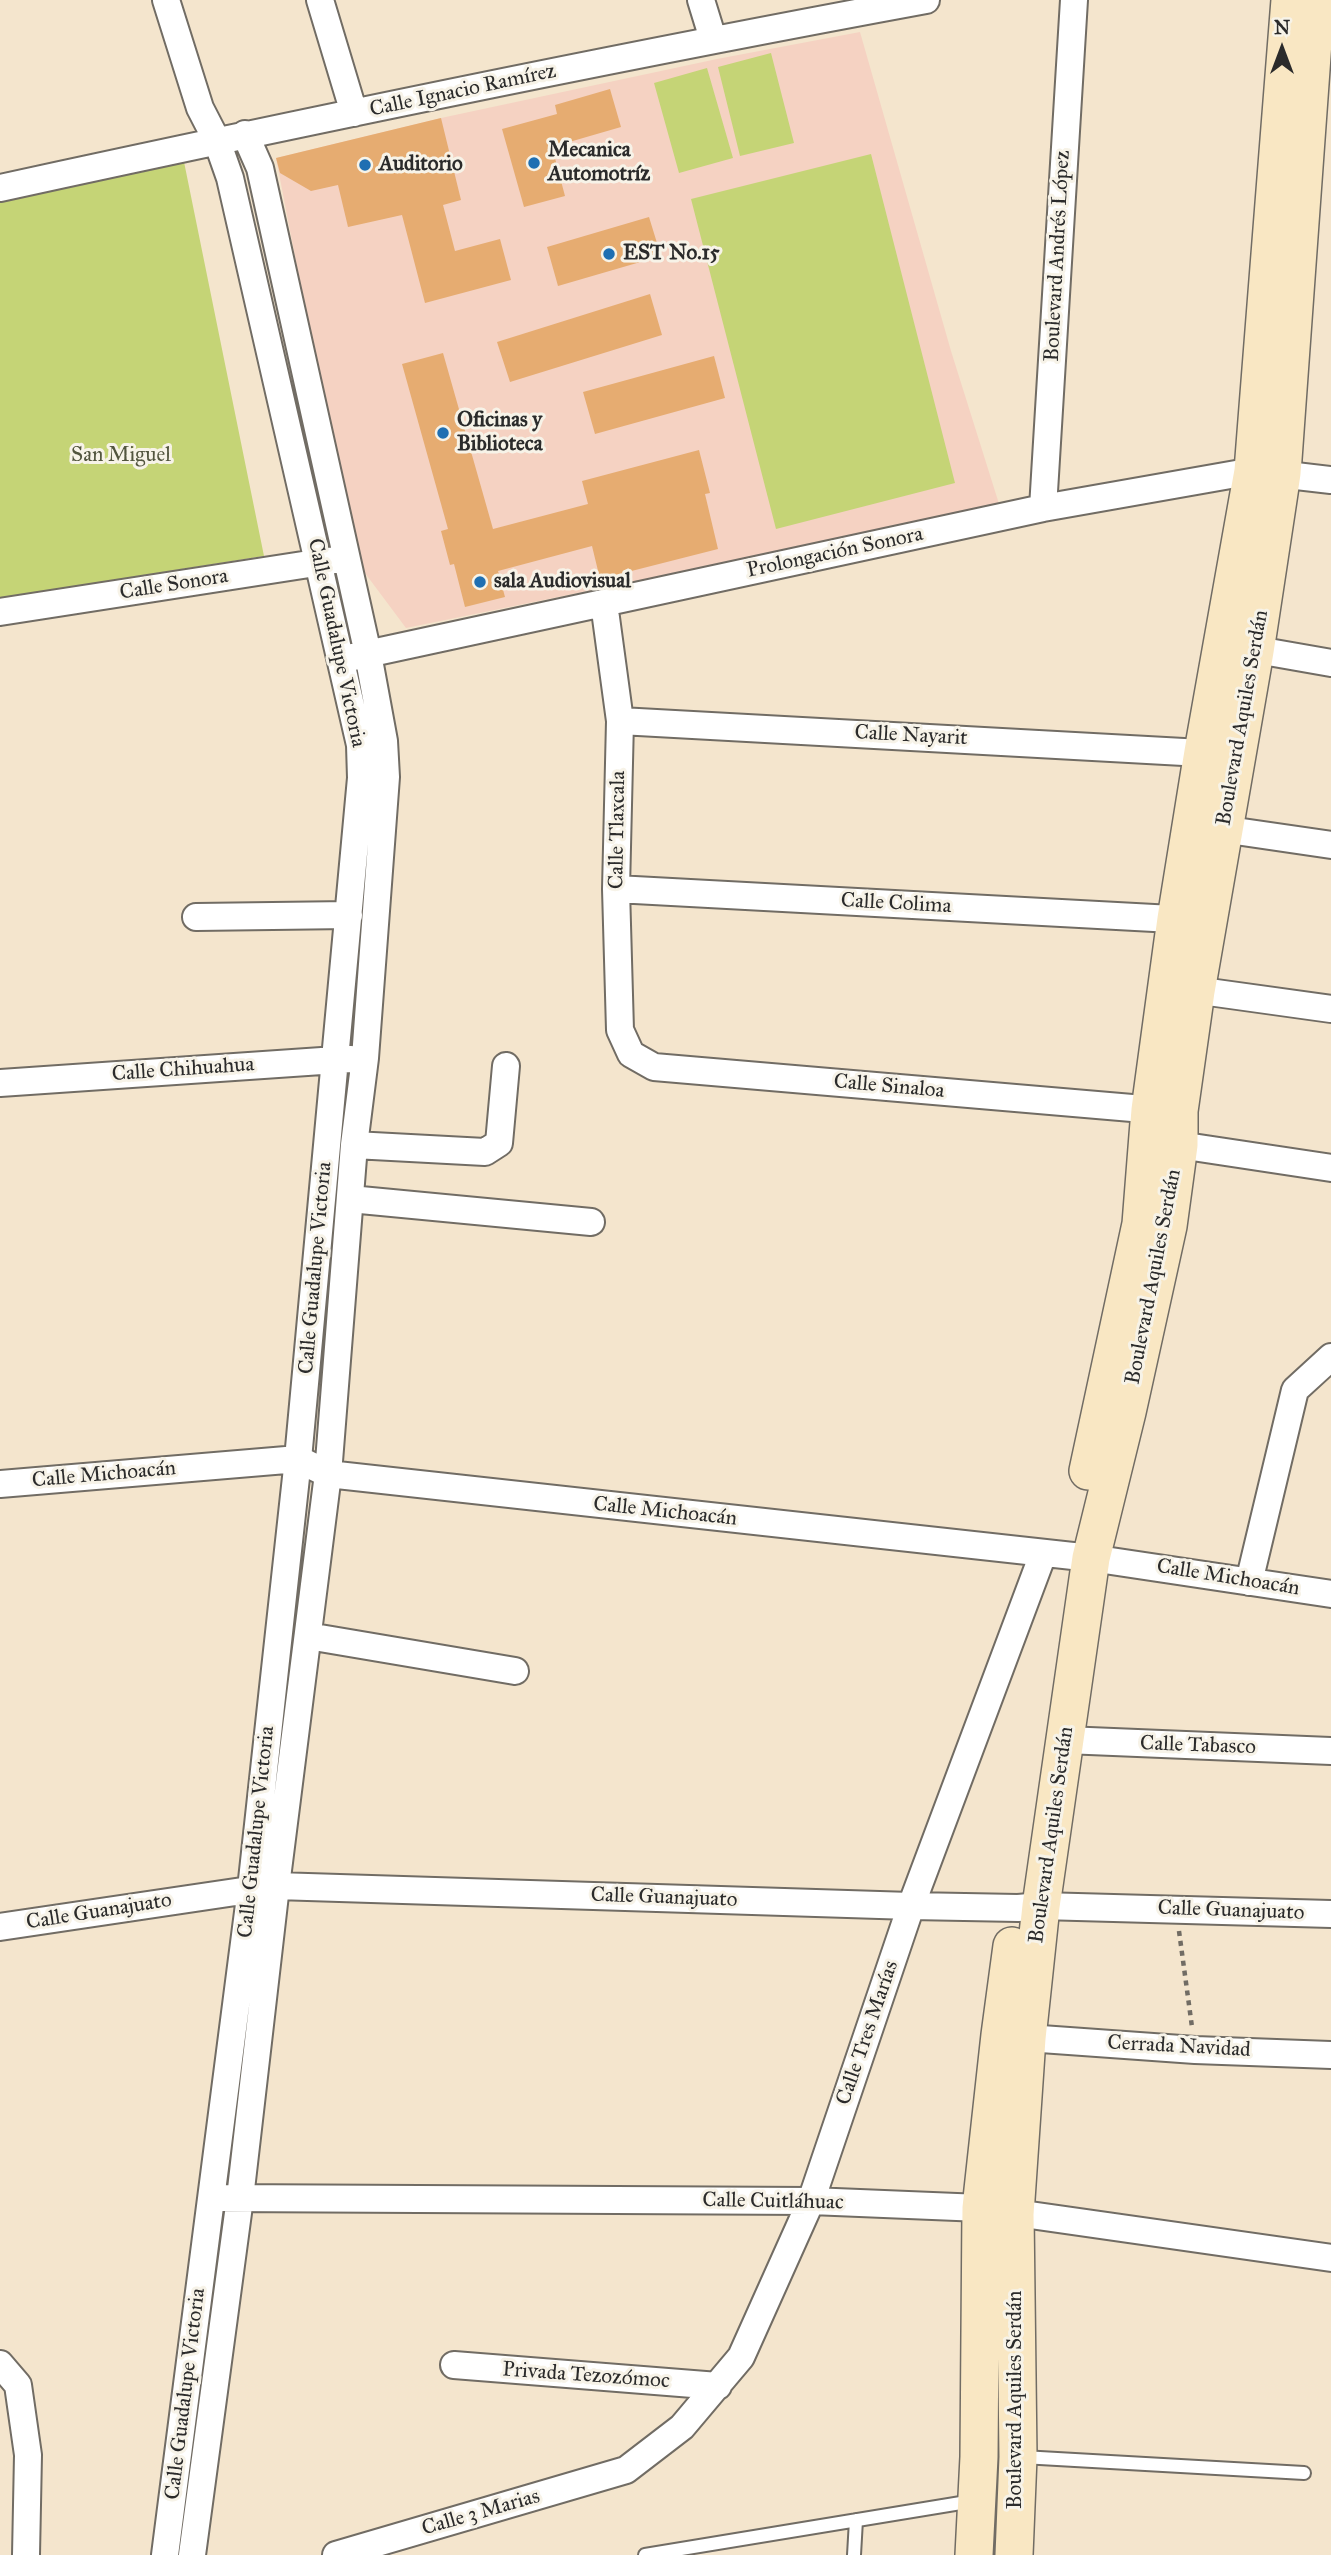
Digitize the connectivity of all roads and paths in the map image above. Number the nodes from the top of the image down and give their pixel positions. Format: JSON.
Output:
{"nodes":[{"id":1,"x":166,"y":0,"type":"edge"},
{"id":2,"x":320,"y":0,"type":"edge"},
{"id":3,"x":701,"y":0,"type":"edge"},
{"id":4,"x":926,"y":0,"type":"edge"},
{"id":5,"x":1290,"y":0,"type":"edge"},
{"id":6,"x":1316,"y":0,"type":"edge"},
{"id":7,"x":1073,"y":1,"type":"edge"},
{"id":8,"x":713,"y":39,"type":"junction"},
{"id":9,"x":354,"y":113,"type":"junction"},
{"id":10,"x":245,"y":134,"type":"junction"},
{"id":11,"x":217,"y":141,"type":"junction"},
{"id":12,"x":0,"y":188,"type":"edge"},
{"id":13,"x":1268,"y":472,"type":"junction"},
{"id":14,"x":1331,"y":480,"type":"edge"},
{"id":15,"x":1043,"y":508,"type":"junction"},
{"id":16,"x":348,"y":558,"type":"junction"},
{"id":17,"x":319,"y":563,"type":"junction"},
{"id":18,"x":604,"y":603,"type":"junction"},
{"id":19,"x":0,"y":612,"type":"edge"},
{"id":20,"x":1239,"y":647,"type":"junction"},
{"id":21,"x":368,"y":654,"type":"junction"},
{"id":22,"x":341,"y":660,"type":"junction"},
{"id":23,"x":1331,"y":663,"type":"edge"},
{"id":24,"x":620,"y":721,"type":"junction"},
{"id":25,"x":1220,"y":754,"type":"junction"},
{"id":26,"x":1208,"y":827,"type":"junction"},
{"id":27,"x":1331,"y":845,"type":"edge"},
{"id":28,"x":617,"y":889,"type":"junction"},
{"id":29,"x":349,"y":915,"type":"junction"},
{"id":30,"x":196,"y":917,"type":"dead end"},
{"id":31,"x":1192,"y":920,"type":"junction"},
{"id":32,"x":1182,"y":989,"type":"junction"},
{"id":33,"x":1331,"y":1009,"type":"edge"},
{"id":34,"x":631,"y":1054,"type":"joint"},
{"id":35,"x":365,"y":1058,"type":"junction"},
{"id":36,"x":336,"y":1059,"type":"junction"},
{"id":37,"x":506,"y":1066,"type":"dead end"},
{"id":38,"x":0,"y":1083,"type":"edge"},
{"id":39,"x":1169,"y":1122,"type":"junction"},
{"id":40,"x":354,"y":1145,"type":"junction"},
{"id":41,"x":1331,"y":1168,"type":"edge"},
{"id":42,"x":350,"y":1199,"type":"junction"},
{"id":43,"x":591,"y":1222,"type":"dead end"},
{"id":44,"x":1329,"y":1358,"type":"edge"},
{"id":45,"x":298,"y":1458,"type":"junction"},
{"id":46,"x":328,"y":1474,"type":"junction"},
{"id":47,"x":0,"y":1484,"type":"edge"},
{"id":48,"x":1068,"y":1556,"type":"junction"},
{"id":49,"x":1249,"y":1582,"type":"junction"},
{"id":50,"x":1331,"y":1594,"type":"edge"},
{"id":51,"x":308,"y":1636,"type":"junction"},
{"id":52,"x":515,"y":1671,"type":"dead end"},
{"id":53,"x":1065,"y":1741,"type":"junction"},
{"id":54,"x":1331,"y":1751,"type":"edge"},
{"id":55,"x":264,"y":1887,"type":"junction"},
{"id":56,"x":911,"y":1906,"type":"junction"},
{"id":57,"x":1030,"y":1907,"type":"junction"},
{"id":58,"x":1177,"y":1909,"type":"junction"},
{"id":59,"x":1331,"y":1914,"type":"edge"},
{"id":60,"x":0,"y":1927,"type":"edge"},
{"id":61,"x":1027,"y":2038,"type":"junction"},
{"id":62,"x":1195,"y":2049,"type":"junction"},
{"id":63,"x":1331,"y":2055,"type":"edge"},
{"id":64,"x":211,"y":2198,"type":"junction"},
{"id":65,"x":240,"y":2198,"type":"junction"},
{"id":66,"x":810,"y":2201,"type":"junction"},
{"id":67,"x":998,"y":2211,"type":"junction"},
{"id":68,"x":1331,"y":2258,"type":"edge"},
{"id":69,"x":0,"y":2364,"type":"edge"},
{"id":70,"x":454,"y":2365,"type":"dead end"},
{"id":71,"x":718,"y":2386,"type":"junction"},
{"id":72,"x":998,"y":2456,"type":"junction"},
{"id":73,"x":626,"y":2470,"type":"joint"},
{"id":74,"x":1304,"y":2473,"type":"dead end"},
{"id":75,"x":976,"y":2501,"type":"junction"},
{"id":76,"x":856,"y":2520,"type":"junction"},
{"id":77,"x":26,"y":2555,"type":"edge"},
{"id":78,"x":165,"y":2555,"type":"edge"},
{"id":79,"x":192,"y":2555,"type":"edge"},
{"id":80,"x":336,"y":2555,"type":"edge"},
{"id":81,"x":645,"y":2555,"type":"edge"},
{"id":82,"x":854,"y":2555,"type":"edge"},
{"id":83,"x":974,"y":2555,"type":"edge"},
{"id":84,"x":1014,"y":2555,"type":"edge"}],
"edges":[{"from":1,"to":11,"type":"street","name":"Calle Guadalupe Victoria"},
{"from":2,"to":9,"type":"street"},
{"from":3,"to":8,"type":"street"},
{"from":4,"to":8,"type":"street","name":"Calle Ignacio Ramírez"},
{"from":5,"to":13,"type":"street","name":"Boulevard Aquiles Serdán"},
{"from":6,"to":13,"type":"street","name":"Boulevard Aquiles Serdán"},
{"from":7,"to":15,"type":"street","name":"Boulevard Andrés López"},
{"from":8,"to":9,"type":"street","name":"Calle Ignacio Ramírez"},
{"from":9,"to":10,"type":"street","name":"Calle Ignacio Ramírez"},
{"from":10,"to":11,"type":"street","name":"Calle Ignacio Ramírez"},
{"from":10,"to":16,"type":"street","name":"Calle Guadalupe Victoria"},
{"from":11,"to":12,"type":"street","name":"Calle Ignacio Ramírez"},
{"from":11,"to":17,"type":"street","name":"Calle Guadalupe Victoria"},
{"from":13,"to":14,"type":"street","name":"Prolongación Sonora"},
{"from":13,"to":15,"type":"street","name":"Prolongación Sonora"},
{"from":13,"to":20,"type":"street","name":"Boulevard Aquiles Serdán"},
{"from":15,"to":18,"type":"street","name":"Prolongación Sonora"},
{"from":16,"to":17,"type":"street","name":"Calle Sonora"},
{"from":16,"to":21,"type":"street","name":"Calle Guadalupe Victoria"},
{"from":17,"to":19,"type":"street","name":"Calle Sonora"},
{"from":17,"to":22,"type":"street","name":"Calle Guadalupe Victoria"},
{"from":18,"to":21,"type":"street","name":"Prolongación Sonora"},
{"from":18,"to":24,"type":"street","name":"Calle Tlaxcala"},
{"from":20,"to":23,"type":"street"},
{"from":20,"to":25,"type":"street","name":"Boulevard Aquiles Serdán"},
{"from":21,"to":22,"type":"street","name":"Prolongación Sonora"},
{"from":21,"to":35,"type":"street","name":"Calle Guadalupe Victoria"},
{"from":22,"to":29,"type":"street","name":"Calle Guadalupe Victoria"},
{"from":24,"to":25,"type":"street","name":"Calle Nayarit"},
{"from":24,"to":28,"type":"street","name":"Calle Tlaxcala"},
{"from":25,"to":26,"type":"street","name":"Boulevard Aquiles Serdán"},
{"from":26,"to":27,"type":"street"},
{"from":26,"to":31,"type":"street","name":"Boulevard Aquiles Serdán"},
{"from":28,"to":31,"type":"street","name":"Calle Colima"},
{"from":28,"to":34,"type":"street","name":"Calle Tlaxcala"},
{"from":29,"to":30,"type":"street"},
{"from":29,"to":36,"type":"street","name":"Calle Guadalupe Victoria"},
{"from":31,"to":32,"type":"street","name":"Boulevard Aquiles Serdán"},
{"from":32,"to":33,"type":"street"},
{"from":32,"to":39,"type":"street","name":"Boulevard Aquiles Serdán"},
{"from":34,"to":39,"type":"street","name":"Calle Sinaloa"},
{"from":35,"to":36,"type":"street","name":"Calle Chihuahua"},
{"from":35,"to":40,"type":"street","name":"Calle Guadalupe Victoria"},
{"from":36,"to":38,"type":"street","name":"Calle Chihuahua"},
{"from":36,"to":45,"type":"street","name":"Calle Guadalupe Victoria"},
{"from":37,"to":40,"type":"street"},
{"from":39,"to":41,"type":"street","name":"Calle Sinaloa"},
{"from":39,"to":48,"type":"street","name":"Boulevard Aquiles Serdán"},
{"from":40,"to":42,"type":"street","name":"Calle Guadalupe Victoria"},
{"from":42,"to":43,"type":"street"},
{"from":42,"to":46,"type":"street","name":"Calle Guadalupe Victoria"},
{"from":44,"to":49,"type":"street"},
{"from":45,"to":46,"type":"street","name":"Calle Michoacán"},
{"from":45,"to":47,"type":"street","name":"Calle Michoacán"},
{"from":45,"to":55,"type":"street","name":"Calle Guadalupe Victoria"},
{"from":46,"to":48,"type":"street","name":"Calle Michoacán"},
{"from":46,"to":51,"type":"street","name":"Calle Guadalupe Victoria"},
{"from":48,"to":49,"type":"street","name":"Calle Michoacán"},
{"from":48,"to":53,"type":"street","name":"Boulevard Aquiles Serdán"},
{"from":48,"to":56,"type":"street","name":"Calle Tres Marías"},
{"from":48,"to":57,"type":"street","name":"Boulevard Aquiles Serdán"},
{"from":49,"to":50,"type":"street","name":"Calle Michoacán"},
{"from":51,"to":52,"type":"street"},
{"from":51,"to":55,"type":"street","name":"Calle Guadalupe Victoria"},
{"from":53,"to":54,"type":"street","name":"Calle Tabasco"},
{"from":53,"to":57,"type":"street","name":"Boulevard Aquiles Serdán"},
{"from":55,"to":56,"type":"street","name":"Calle Guanajuato"},
{"from":55,"to":60,"type":"street","name":"Calle Guanajuato"},
{"from":55,"to":64,"type":"street","name":"Calle Guadalupe Victoria"},
{"from":55,"to":65,"type":"street","name":"Calle Guadalupe Victoria"},
{"from":56,"to":57,"type":"street","name":"Calle Guanajuato"},
{"from":56,"to":66,"type":"street","name":"Calle Tres Marías"},
{"from":57,"to":58,"type":"street","name":"Calle Guanajuato"},
{"from":57,"to":61,"type":"street","name":"Boulevard Aquiles Serdán"},
{"from":57,"to":67,"type":"street","name":"Boulevard Aquiles Serdán"},
{"from":58,"to":59,"type":"street","name":"Calle Guanajuato"},
{"from":58,"to":62,"type":"path"},
{"from":61,"to":62,"type":"street","name":"Cerrada Navidad"},
{"from":61,"to":67,"type":"street","name":"Boulevard Aquiles Serdán"},
{"from":62,"to":63,"type":"street","name":"Cerrada Navidad"},
{"from":64,"to":65,"type":"street","name":"Calle Cuitláhuac"},
{"from":64,"to":78,"type":"street","name":"Calle Guadalupe Victoria"},
{"from":65,"to":66,"type":"street","name":"Calle Cuitláhuac"},
{"from":65,"to":79,"type":"street","name":"Calle Guadalupe Victoria"},
{"from":66,"to":67,"type":"street","name":"Calle Cuitláhuac"},
{"from":66,"to":71,"type":"street","name":"Calle Tres Marías"},
{"from":67,"to":68,"type":"street","name":"Calle Cuitláhuac"},
{"from":67,"to":72,"type":"street","name":"Boulevard Aquiles Serdán"},
{"from":69,"to":77,"type":"street"},
{"from":70,"to":71,"type":"street","name":"Privada Tezozómoc"},
{"from":71,"to":73,"type":"street","name":"Calle Tres Marías"},
{"from":72,"to":74,"type":"lane"},
{"from":72,"to":75,"type":"street","name":"Boulevard Aquiles Serdán"},
{"from":72,"to":84,"type":"street","name":"Boulevard Aquiles Serdán"},
{"from":73,"to":80,"type":"street","name":"Calle 3 Marias"},
{"from":75,"to":76,"type":"lane"},
{"from":75,"to":83,"type":"street","name":"Boulevard Aquiles Serdán"},
{"from":76,"to":81,"type":"lane"},
{"from":76,"to":82,"type":"lane"}]}
